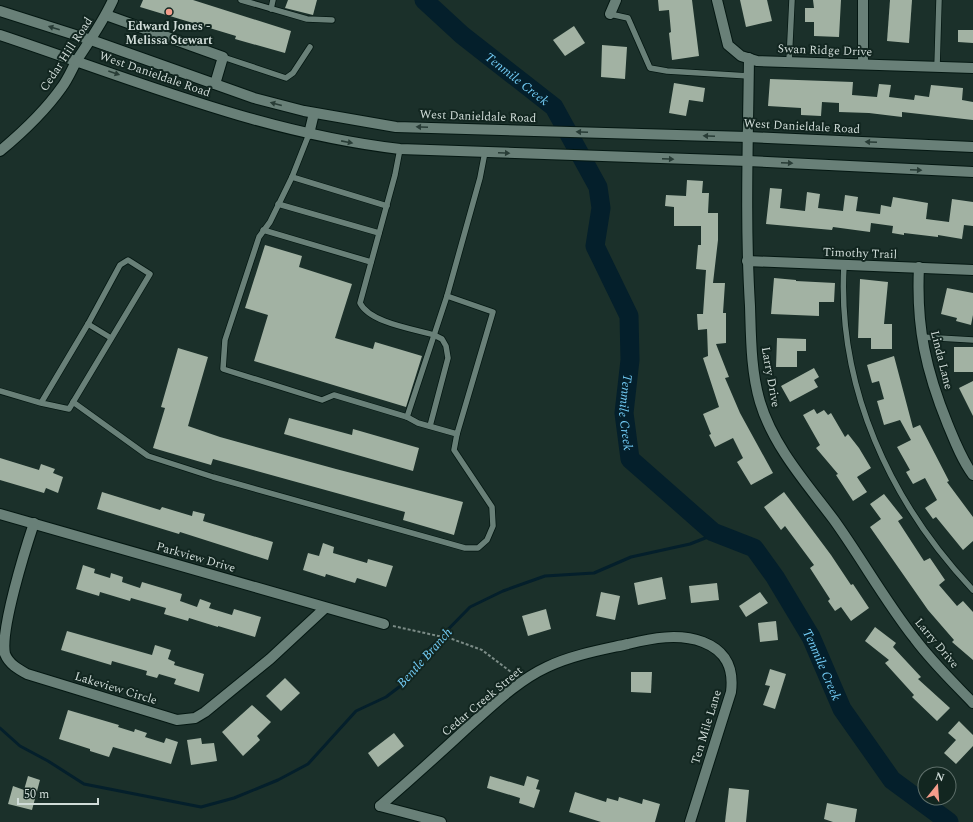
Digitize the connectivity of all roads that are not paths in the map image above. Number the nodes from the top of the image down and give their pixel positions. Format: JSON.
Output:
{"nodes":[{"id":1,"x":113,"y":0,"type":"edge"},
{"id":2,"x":241,"y":0,"type":"edge"},
{"id":3,"x":274,"y":0,"type":"edge"},
{"id":4,"x":616,"y":0,"type":"edge"},
{"id":5,"x":717,"y":0,"type":"edge"},
{"id":6,"x":792,"y":0,"type":"edge"},
{"id":7,"x":863,"y":0,"type":"edge"},
{"id":8,"x":939,"y":0,"type":"edge"},
{"id":9,"x":272,"y":9,"type":"junction"},
{"id":10,"x":0,"y":11,"type":"edge"},
{"id":11,"x":610,"y":14,"type":"joint"},
{"id":12,"x":106,"y":15,"type":"junction"},
{"id":13,"x":332,"y":20,"type":"dead end"},
{"id":14,"x":0,"y":36,"type":"edge"},
{"id":15,"x":91,"y":40,"type":"junction"},
{"id":16,"x":310,"y":47,"type":"dead end"},
{"id":17,"x":223,"y":57,"type":"junction"},
{"id":18,"x":749,"y":58,"type":"junction"},
{"id":19,"x":77,"y":60,"type":"junction"},
{"id":20,"x":789,"y":62,"type":"junction"},
{"id":21,"x":863,"y":64,"type":"junction"},
{"id":22,"x":937,"y":66,"type":"junction"},
{"id":23,"x":973,"y":68,"type":"edge"},
{"id":24,"x":749,"y":76,"type":"junction"},
{"id":25,"x":215,"y":84,"type":"junction"},
{"id":26,"x":314,"y":113,"type":"junction"},
{"id":27,"x":309,"y":134,"type":"junction"},
{"id":28,"x":748,"y":137,"type":"junction"},
{"id":29,"x":973,"y":147,"type":"edge"},
{"id":30,"x":400,"y":149,"type":"junction"},
{"id":31,"x":0,"y":151,"type":"edge"},
{"id":32,"x":485,"y":152,"type":"junction"},
{"id":33,"x":748,"y":162,"type":"junction"},
{"id":34,"x":973,"y":172,"type":"edge"},
{"id":35,"x":292,"y":177,"type":"junction"},
{"id":36,"x":278,"y":204,"type":"junction"},
{"id":37,"x":387,"y":206,"type":"junction"},
{"id":38,"x":264,"y":230,"type":"junction"},
{"id":39,"x":379,"y":233,"type":"junction"},
{"id":40,"x":747,"y":261,"type":"junction"},
{"id":41,"x":371,"y":262,"type":"junction"},
{"id":42,"x":844,"y":265,"type":"junction"},
{"id":43,"x":919,"y":267,"type":"junction"},
{"id":44,"x":973,"y":270,"type":"edge"},
{"id":45,"x":447,"y":296,"type":"junction"},
{"id":46,"x":88,"y":324,"type":"junction"},
{"id":47,"x":434,"y":335,"type":"junction"},
{"id":48,"x":921,"y":336,"type":"junction"},
{"id":49,"x":112,"y":338,"type":"junction"},
{"id":50,"x":973,"y":340,"type":"edge"},
{"id":51,"x":0,"y":391,"type":"edge"},
{"id":52,"x":73,"y":402,"type":"junction"},
{"id":53,"x":41,"y":403,"type":"junction"},
{"id":54,"x":407,"y":417,"type":"junction"},
{"id":55,"x":430,"y":426,"type":"junction"},
{"id":56,"x":457,"y":434,"type":"junction"},
{"id":57,"x":973,"y":475,"type":"edge"},
{"id":58,"x":0,"y":514,"type":"edge"},
{"id":59,"x":34,"y":523,"type":"junction"},
{"id":60,"x":973,"y":590,"type":"edge"},
{"id":61,"x":325,"y":608,"type":"junction"},
{"id":62,"x":384,"y":624,"type":"road end"},
{"id":63,"x":711,"y":645,"type":"joint"},
{"id":64,"x":973,"y":703,"type":"edge"},
{"id":65,"x":441,"y":822,"type":"edge"},
{"id":66,"x":690,"y":822,"type":"edge"}],
"edges":[{"from":1,"to":12,"type":"street","name":"Cedar Hill Road"},
{"from":2,"to":9,"type":"lane"},
{"from":3,"to":9,"type":"lane"},
{"from":4,"to":11,"type":"street"},
{"from":5,"to":18,"type":"street","name":"Swan Ridge Drive"},
{"from":6,"to":20,"type":"lane"},
{"from":7,"to":21,"type":"street"},
{"from":8,"to":22,"type":"lane"},
{"from":9,"to":13,"type":"lane"},
{"from":15,"to":10,"type":"street","name":"West Danieldale Road","one_way":true},
{"from":11,"to":24,"type":"lane"},
{"from":12,"to":15,"type":"street","name":"Cedar Hill Road"},
{"from":12,"to":17,"type":"street"},
{"from":14,"to":19,"type":"street","name":"West Danieldale Road"},
{"from":15,"to":19,"type":"street","name":"Cedar Hill Road"},
{"from":15,"to":25,"type":"street","name":"West Danieldale Road"},
{"from":16,"to":17,"type":"lane"},
{"from":17,"to":25,"type":"street"},
{"from":18,"to":20,"type":"street","name":"Swan Ridge Drive"},
{"from":18,"to":24,"type":"street","name":"Larry Drive"},
{"from":19,"to":27,"type":"street","name":"West Danieldale Road","one_way":true},
{"from":19,"to":31,"type":"street","name":"Cedar Hill Road"},
{"from":20,"to":21,"type":"street","name":"Swan Ridge Drive"},
{"from":21,"to":22,"type":"street","name":"Swan Ridge Drive"},
{"from":22,"to":23,"type":"street","name":"Swan Ridge Drive"},
{"from":24,"to":28,"type":"street","name":"Larry Drive"},
{"from":26,"to":25,"type":"street","name":"West Danieldale Road","one_way":true},
{"from":26,"to":27,"type":"street"},
{"from":28,"to":26,"type":"street","name":"West Danieldale Road","one_way":true},
{"from":27,"to":30,"type":"street","name":"West Danieldale Road","one_way":true},
{"from":27,"to":35,"type":"lane"},
{"from":29,"to":28,"type":"street","name":"West Danieldale Road","one_way":true},
{"from":28,"to":33,"type":"street","name":"Larry Drive"},
{"from":30,"to":32,"type":"street","name":"West Danieldale Road"},
{"from":30,"to":37,"type":"lane"},
{"from":32,"to":33,"type":"street","name":"West Danieldale Road","one_way":true},
{"from":32,"to":45,"type":"lane"},
{"from":33,"to":34,"type":"street","name":"West Danieldale Road","one_way":true},
{"from":33,"to":40,"type":"street","name":"Larry Drive"},
{"from":35,"to":36,"type":"lane"},
{"from":35,"to":37,"type":"lane"},
{"from":36,"to":38,"type":"lane"},
{"from":36,"to":39,"type":"lane"},
{"from":37,"to":39,"type":"lane"},
{"from":38,"to":41,"type":"lane"},
{"from":38,"to":54,"type":"lane"},
{"from":39,"to":41,"type":"lane"},
{"from":40,"to":42,"type":"street","name":"Timothy Trail"},
{"from":40,"to":64,"type":"street","name":"Larry Drive"},
{"from":41,"to":47,"type":"lane"},
{"from":42,"to":43,"type":"street","name":"Timothy Trail"},
{"from":42,"to":60,"type":"lane"},
{"from":43,"to":44,"type":"street","name":"Timothy Trail"},
{"from":43,"to":48,"type":"street","name":"Linda Lane"},
{"from":45,"to":47,"type":"lane"},
{"from":45,"to":56,"type":"lane"},
{"from":46,"to":49,"type":"lane"},
{"from":46,"to":49,"type":"lane"},
{"from":46,"to":53,"type":"lane"},
{"from":47,"to":54,"type":"lane"},
{"from":47,"to":55,"type":"lane"},
{"from":48,"to":50,"type":"lane"},
{"from":48,"to":57,"type":"street","name":"Linda Lane"},
{"from":49,"to":52,"type":"lane"},
{"from":51,"to":53,"type":"lane"},
{"from":52,"to":53,"type":"lane"},
{"from":52,"to":56,"type":"lane"},
{"from":54,"to":55,"type":"lane"},
{"from":55,"to":56,"type":"lane"},
{"from":58,"to":59,"type":"street","name":"Parkview Drive"},
{"from":59,"to":61,"type":"street","name":"Parkview Drive"},
{"from":59,"to":61,"type":"street","name":"Lakeview Circle"},
{"from":61,"to":62,"type":"street","name":"Parkview Drive"},
{"from":63,"to":65,"type":"street","name":"Cedar Creek Street"},
{"from":63,"to":66,"type":"street","name":"Ten Mile Lane"}]}
